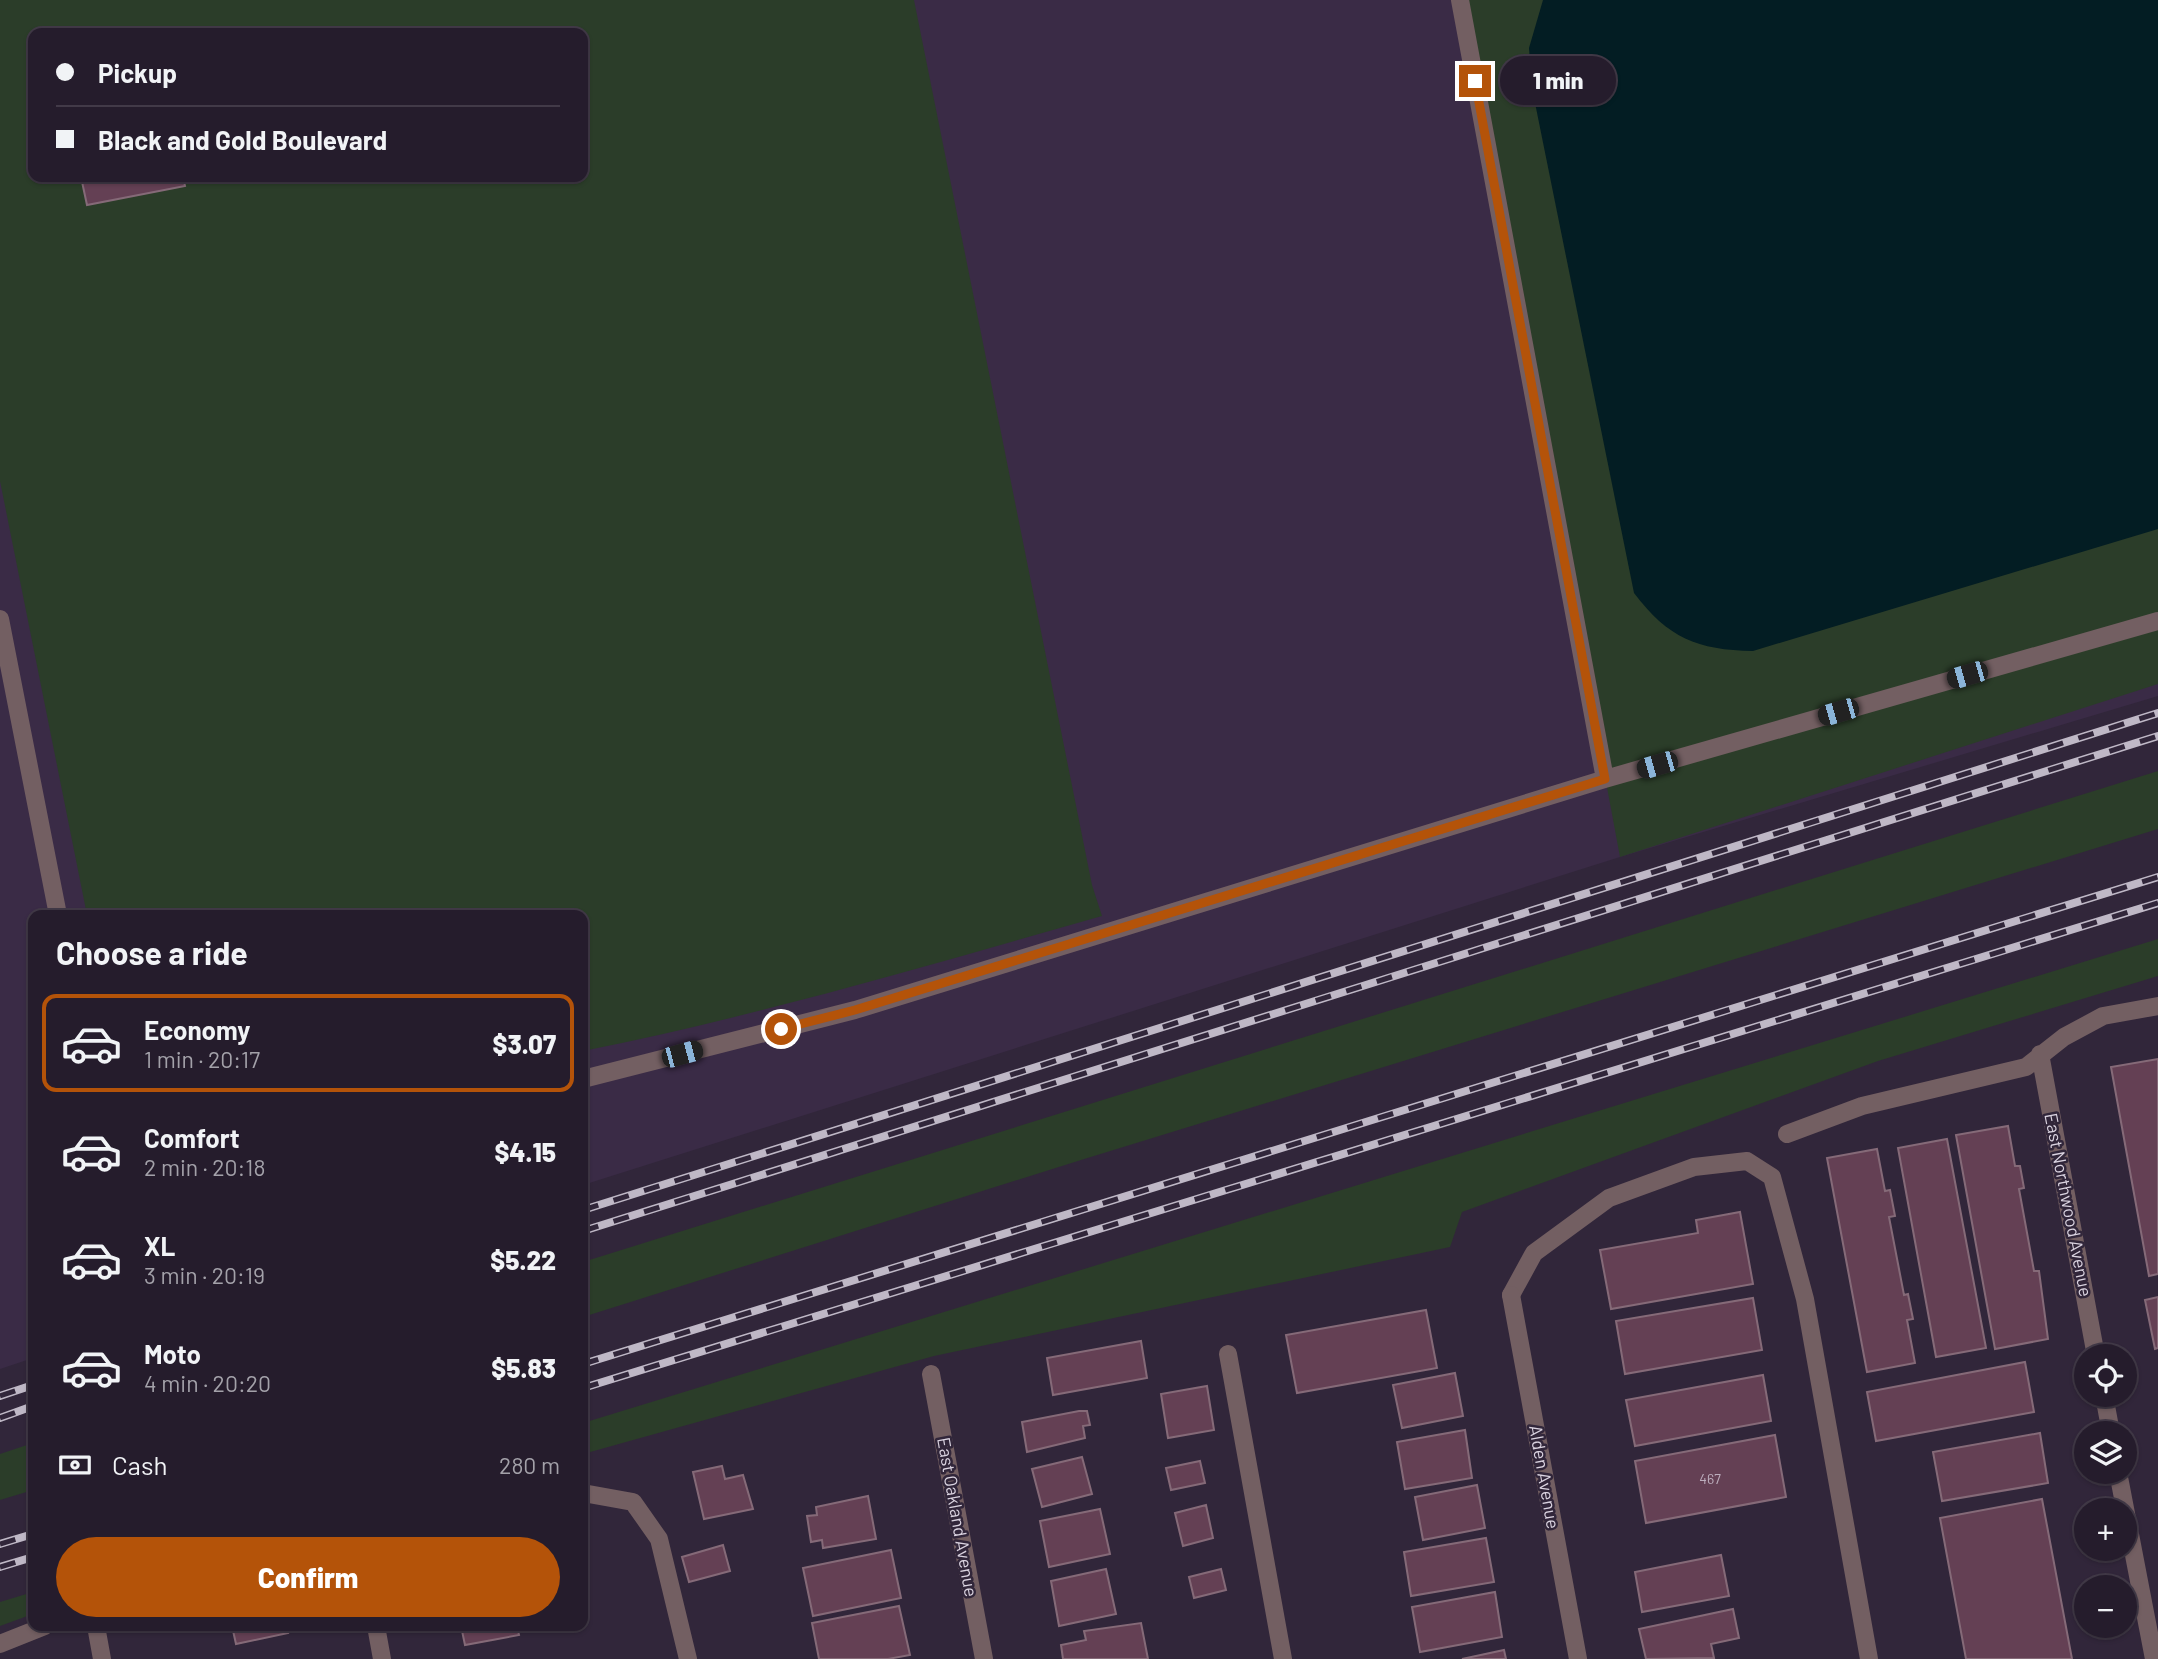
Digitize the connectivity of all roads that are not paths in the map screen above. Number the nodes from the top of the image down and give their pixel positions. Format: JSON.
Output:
{"nodes":[{"id":1,"x":1460,"y":0,"type":"edge"},
{"id":2,"x":0,"y":619,"type":"edge"},
{"id":3,"x":2158,"y":621,"type":"edge"},
{"id":4,"x":1605,"y":779,"type":"junction"},
{"id":5,"x":57,"y":910,"type":"edge"},
{"id":6,"x":2158,"y":1006,"type":"edge"},
{"id":7,"x":2040,"y":1054,"type":"junction"},
{"id":8,"x":588,"y":1078,"type":"edge"},
{"id":9,"x":1787,"y":1134,"type":"dead end"},
{"id":10,"x":2094,"y":1344,"type":"edge"},
{"id":11,"x":1228,"y":1354,"type":"dead end"},
{"id":12,"x":931,"y":1374,"type":"dead end"},
{"id":13,"x":2120,"y":1484,"type":"edge"},
{"id":14,"x":588,"y":1494,"type":"edge"},
{"id":15,"x":32,"y":1631,"type":"edge"},
{"id":16,"x":97,"y":1631,"type":"edge"},
{"id":17,"x":377,"y":1631,"type":"edge"},
{"id":18,"x":0,"y":1644,"type":"edge"},
{"id":19,"x":102,"y":1659,"type":"edge"},
{"id":20,"x":382,"y":1659,"type":"edge"},
{"id":21,"x":688,"y":1659,"type":"edge"},
{"id":22,"x":984,"y":1659,"type":"edge"},
{"id":23,"x":1283,"y":1659,"type":"edge"},
{"id":24,"x":1578,"y":1659,"type":"edge"},
{"id":25,"x":1869,"y":1659,"type":"edge"},
{"id":26,"x":2154,"y":1659,"type":"edge"}],
"edges":[{"from":1,"to":4,"type":"street"},
{"from":2,"to":5,"type":"street"},
{"from":3,"to":4,"type":"street"},
{"from":4,"to":8,"type":"street"},
{"from":6,"to":7,"type":"street"},
{"from":7,"to":9,"type":"street"},
{"from":7,"to":10,"type":"street","name":"East Northwood Avenue"},
{"from":11,"to":23,"type":"street"},
{"from":12,"to":22,"type":"street","name":"East Oakland Avenue"},
{"from":13,"to":26,"type":"street"},
{"from":14,"to":21,"type":"street"},
{"from":15,"to":18,"type":"street"},
{"from":16,"to":19,"type":"street"},
{"from":17,"to":20,"type":"street"},
{"from":24,"to":25,"type":"street","name":"Alden Avenue"}]}
